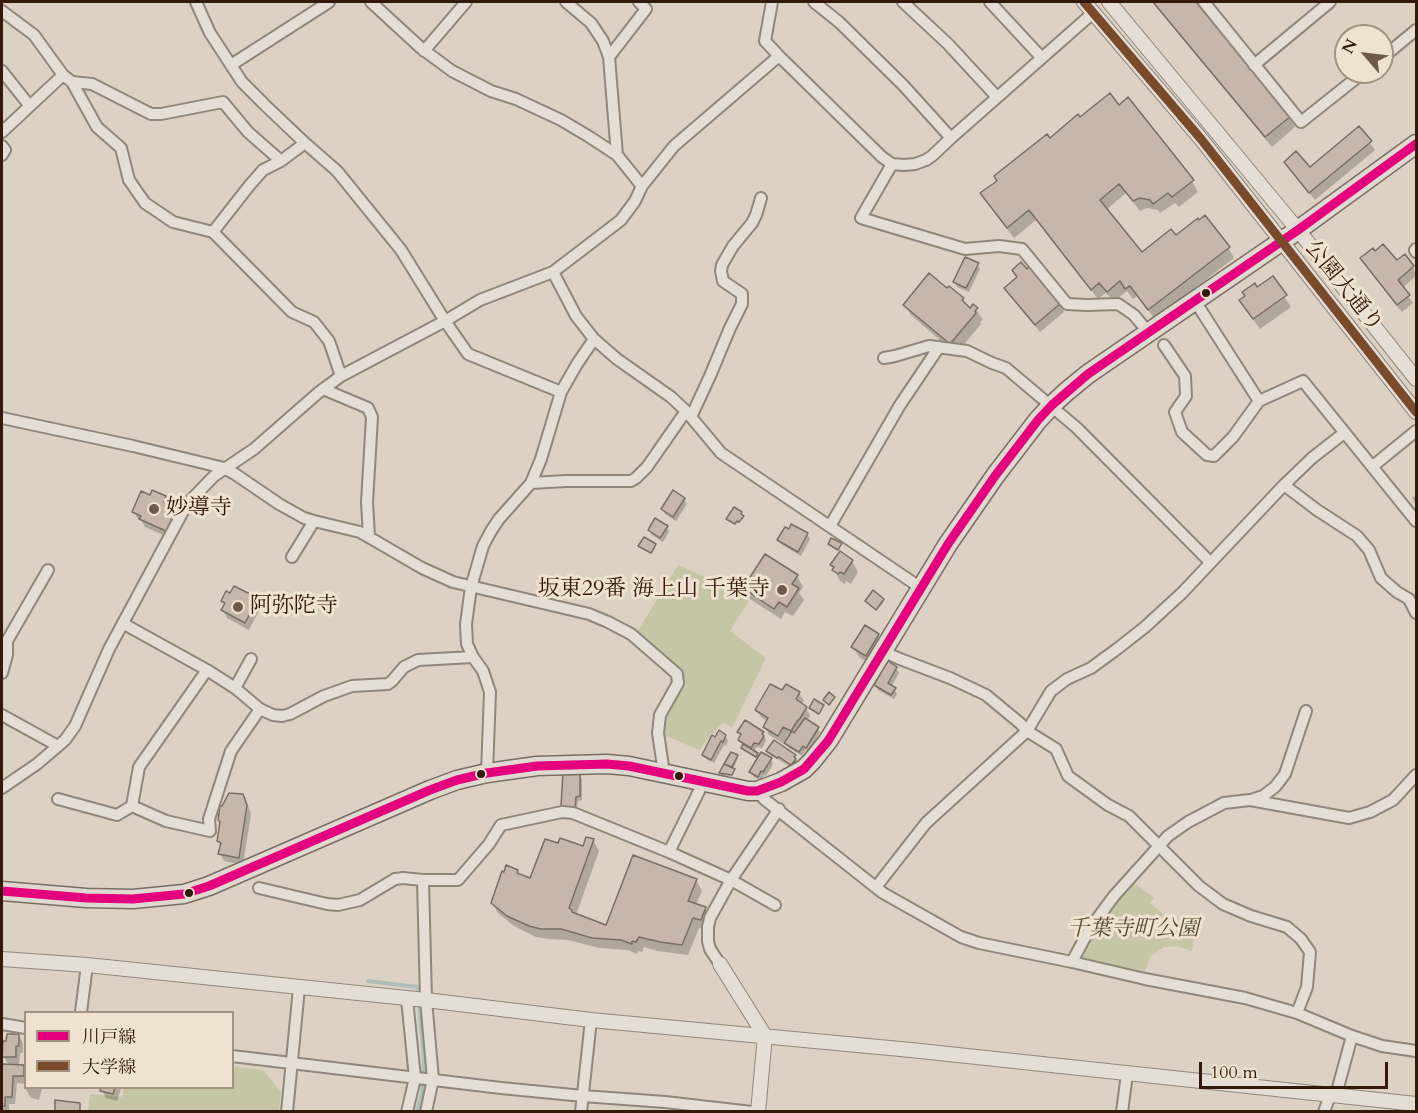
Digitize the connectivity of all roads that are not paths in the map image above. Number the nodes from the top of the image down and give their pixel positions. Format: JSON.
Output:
{"nodes":[{"id":1,"x":196,"y":2,"type":"edge"},
{"id":2,"x":328,"y":2,"type":"edge"},
{"id":3,"x":371,"y":2,"type":"edge"},
{"id":4,"x":466,"y":2,"type":"edge"},
{"id":5,"x":566,"y":2,"type":"edge"},
{"id":6,"x":639,"y":2,"type":"edge"},
{"id":7,"x":772,"y":2,"type":"edge"},
{"id":8,"x":814,"y":2,"type":"edge"},
{"id":9,"x":903,"y":2,"type":"edge"},
{"id":10,"x":990,"y":2,"type":"edge"},
{"id":11,"x":1109,"y":2,"type":"edge"},
{"id":12,"x":1330,"y":2,"type":"edge"},
{"id":13,"x":1209,"y":4,"type":"edge"},
{"id":14,"x":1089,"y":7,"type":"edge"},
{"id":15,"x":2,"y":10,"type":"edge"},
{"id":16,"x":1416,"y":30,"type":"edge"},
{"id":17,"x":1394,"y":48,"type":"edge"},
{"id":18,"x":424,"y":51,"type":"junction"},
{"id":19,"x":779,"y":56,"type":"junction"},
{"id":20,"x":609,"y":57,"type":"junction"},
{"id":21,"x":1041,"y":57,"type":"junction"},
{"id":22,"x":231,"y":65,"type":"junction"},
{"id":23,"x":1254,"y":65,"type":"junction"},
{"id":24,"x":2,"y":71,"type":"edge"},
{"id":25,"x":67,"y":79,"type":"junction"},
{"id":26,"x":1349,"y":84,"type":"edge"},
{"id":27,"x":997,"y":97,"type":"junction"},
{"id":28,"x":29,"y":105,"type":"junction"},
{"id":29,"x":2,"y":132,"type":"edge"},
{"id":30,"x":951,"y":138,"type":"junction"},
{"id":31,"x":305,"y":143,"type":"junction"},
{"id":32,"x":1416,"y":144,"type":"edge"},
{"id":33,"x":2,"y":146,"type":"edge"},
{"id":34,"x":2,"y":155,"type":"edge"},
{"id":35,"x":617,"y":155,"type":"junction"},
{"id":36,"x":281,"y":161,"type":"junction"},
{"id":37,"x":892,"y":164,"type":"junction"},
{"id":38,"x":642,"y":186,"type":"junction"},
{"id":39,"x":762,"y":198,"type":"dead end"},
{"id":40,"x":1298,"y":230,"type":"junction"},
{"id":41,"x":213,"y":232,"type":"junction"},
{"id":42,"x":1280,"y":242,"type":"junction"},
{"id":43,"x":553,"y":272,"type":"junction"},
{"id":44,"x":1195,"y":301,"type":"junction"},
{"id":45,"x":445,"y":321,"type":"junction"},
{"id":46,"x":1149,"y":333,"type":"junction"},
{"id":47,"x":594,"y":339,"type":"junction"},
{"id":48,"x":1164,"y":345,"type":"dead end"},
{"id":49,"x":939,"y":347,"type":"junction"},
{"id":50,"x":884,"y":358,"type":"dead end"},
{"id":51,"x":341,"y":376,"type":"junction"},
{"id":52,"x":1416,"y":379,"type":"edge"},
{"id":53,"x":323,"y":389,"type":"junction"},
{"id":54,"x":561,"y":392,"type":"junction"},
{"id":55,"x":1259,"y":401,"type":"junction"},
{"id":56,"x":1052,"y":405,"type":"junction"},
{"id":57,"x":1416,"y":412,"type":"edge"},
{"id":58,"x":688,"y":414,"type":"junction"},
{"id":59,"x":2,"y":418,"type":"edge"},
{"id":60,"x":1416,"y":431,"type":"edge"},
{"id":61,"x":1344,"y":433,"type":"junction"},
{"id":62,"x":1373,"y":466,"type":"junction"},
{"id":63,"x":224,"y":468,"type":"junction"},
{"id":64,"x":531,"y":483,"type":"junction"},
{"id":65,"x":1284,"y":485,"type":"junction"},
{"id":66,"x":314,"y":521,"type":"junction"},
{"id":67,"x":1416,"y":521,"type":"edge"},
{"id":68,"x":830,"y":526,"type":"junction"},
{"id":69,"x":369,"y":537,"type":"junction"},
{"id":70,"x":292,"y":557,"type":"dead end"},
{"id":71,"x":1210,"y":562,"type":"junction"},
{"id":72,"x":48,"y":570,"type":"dead end"},
{"id":73,"x":471,"y":587,"type":"junction"},
{"id":74,"x":921,"y":588,"type":"junction"},
{"id":75,"x":1416,"y":612,"type":"edge"},
{"id":76,"x":123,"y":624,"type":"junction"},
{"id":77,"x":882,"y":651,"type":"junction"},
{"id":78,"x":473,"y":657,"type":"junction"},
{"id":79,"x":251,"y":659,"type":"dead end"},
{"id":80,"x":207,"y":670,"type":"junction"},
{"id":81,"x":2,"y":672,"type":"edge"},
{"id":82,"x":235,"y":688,"type":"junction"},
{"id":83,"x":260,"y":709,"type":"junction"},
{"id":84,"x":1306,"y":711,"type":"dead end"},
{"id":85,"x":2,"y":715,"type":"edge"},
{"id":86,"x":1027,"y":731,"type":"junction"},
{"id":87,"x":58,"y":746,"type":"junction"},
{"id":88,"x":487,"y":773,"type":"junction"},
{"id":89,"x":664,"y":773,"type":"junction"},
{"id":90,"x":1416,"y":775,"type":"edge"},
{"id":91,"x":704,"y":781,"type":"junction"},
{"id":92,"x":2,"y":788,"type":"edge"},
{"id":93,"x":757,"y":791,"type":"junction"},
{"id":94,"x":58,"y":799,"type":"dead end"},
{"id":95,"x":1250,"y":800,"type":"junction"},
{"id":96,"x":132,"y":806,"type":"junction"},
{"id":97,"x":779,"y":809,"type":"junction"},
{"id":98,"x":1160,"y":846,"type":"junction"},
{"id":99,"x":669,"y":852,"type":"junction"},
{"id":100,"x":423,"y":880,"type":"junction"},
{"id":101,"x":731,"y":880,"type":"junction"},
{"id":102,"x":876,"y":887,"type":"junction"},
{"id":103,"x":259,"y":888,"type":"dead end"},
{"id":104,"x":2,"y":891,"type":"edge"},
{"id":105,"x":775,"y":905,"type":"dead end"},
{"id":106,"x":2,"y":959,"type":"edge"},
{"id":107,"x":1072,"y":962,"type":"junction"},
{"id":108,"x":720,"y":964,"type":"joint"},
{"id":109,"x":87,"y":965,"type":"junction"},
{"id":110,"x":299,"y":988,"type":"junction"},
{"id":111,"x":417,"y":999,"type":"junction"},
{"id":112,"x":81,"y":1011,"type":"edge"},
{"id":113,"x":1297,"y":1012,"type":"junction"},
{"id":114,"x":591,"y":1020,"type":"junction"},
{"id":115,"x":2,"y":1024,"type":"edge"},
{"id":116,"x":24,"y":1028,"type":"edge"},
{"id":117,"x":765,"y":1036,"type":"junction"},
{"id":118,"x":1352,"y":1036,"type":"junction"},
{"id":119,"x":1416,"y":1051,"type":"edge"},
{"id":120,"x":234,"y":1056,"type":"edge"},
{"id":121,"x":292,"y":1062,"type":"junction"},
{"id":122,"x":1126,"y":1074,"type":"junction"},
{"id":123,"x":424,"y":1079,"type":"junction"},
{"id":124,"x":1333,"y":1095,"type":"junction"},
{"id":125,"x":583,"y":1096,"type":"junction"},
{"id":126,"x":1416,"y":1104,"type":"edge"},
{"id":127,"x":664,"y":1107,"type":"edge"},
{"id":128,"x":287,"y":1112,"type":"edge"},
{"id":129,"x":407,"y":1112,"type":"edge"},
{"id":130,"x":426,"y":1112,"type":"edge"},
{"id":131,"x":581,"y":1112,"type":"edge"},
{"id":132,"x":752,"y":1112,"type":"edge"},
{"id":133,"x":758,"y":1112,"type":"edge"},
{"id":134,"x":1122,"y":1112,"type":"edge"},
{"id":135,"x":1324,"y":1112,"type":"edge"}],
"edges":[{"from":1,"to":22,"type":"street"},
{"from":2,"to":22,"type":"street"},
{"from":3,"to":18,"type":"street"},
{"from":4,"to":18,"type":"street"},
{"from":5,"to":20,"type":"street"},
{"from":6,"to":20,"type":"street"},
{"from":7,"to":19,"type":"street"},
{"from":8,"to":30,"type":"street"},
{"from":9,"to":27,"type":"street"},
{"from":10,"to":21,"type":"street"},
{"from":11,"to":40,"type":"street","name":"公園大通り"},
{"from":12,"to":23,"type":"street"},
{"from":13,"to":23,"type":"street"},
{"from":14,"to":21,"type":"street"},
{"from":14,"to":42,"type":"street","name":"公園大通り"},
{"from":15,"to":25,"type":"street"},
{"from":16,"to":17,"type":"street"},
{"from":18,"to":35,"type":"street"},
{"from":19,"to":37,"type":"street"},
{"from":19,"to":38,"type":"street"},
{"from":20,"to":35,"type":"street"},
{"from":21,"to":27,"type":"street"},
{"from":22,"to":31,"type":"street"},
{"from":23,"to":26,"type":"street"},
{"from":24,"to":28,"type":"street"},
{"from":25,"to":28,"type":"street"},
{"from":25,"to":36,"type":"street"},
{"from":25,"to":41,"type":"street"},
{"from":27,"to":30,"type":"street"},
{"from":28,"to":29,"type":"street"},
{"from":30,"to":37,"type":"street"},
{"from":31,"to":36,"type":"street"},
{"from":31,"to":45,"type":"street"},
{"from":32,"to":40,"type":"main road"},
{"from":33,"to":34,"type":"street"},
{"from":35,"to":38,"type":"street"},
{"from":36,"to":41,"type":"street"},
{"from":37,"to":46,"type":"street"},
{"from":38,"to":43,"type":"street"},
{"from":39,"to":58,"type":"street"},
{"from":40,"to":42,"type":"main road"},
{"from":40,"to":52,"type":"street","name":"公園大通り"},
{"from":41,"to":51,"type":"street"},
{"from":42,"to":44,"type":"main road"},
{"from":42,"to":57,"type":"street","name":"公園大通り"},
{"from":43,"to":45,"type":"street"},
{"from":43,"to":47,"type":"street"},
{"from":44,"to":46,"type":"main road"},
{"from":44,"to":55,"type":"street"},
{"from":45,"to":51,"type":"street"},
{"from":45,"to":54,"type":"street"},
{"from":46,"to":56,"type":"main road"},
{"from":47,"to":54,"type":"street"},
{"from":47,"to":58,"type":"street"},
{"from":48,"to":55,"type":"street"},
{"from":49,"to":50,"type":"street"},
{"from":49,"to":56,"type":"street"},
{"from":49,"to":68,"type":"street"},
{"from":51,"to":53,"type":"street"},
{"from":53,"to":63,"type":"street"},
{"from":53,"to":69,"type":"street"},
{"from":54,"to":64,"type":"street"},
{"from":55,"to":61,"type":"street"},
{"from":56,"to":71,"type":"street"},
{"from":56,"to":74,"type":"main road"},
{"from":58,"to":64,"type":"street"},
{"from":58,"to":68,"type":"street"},
{"from":59,"to":63,"type":"street"},
{"from":60,"to":62,"type":"street"},
{"from":61,"to":62,"type":"street"},
{"from":61,"to":65,"type":"street"},
{"from":62,"to":67,"type":"street"},
{"from":63,"to":66,"type":"street"},
{"from":63,"to":76,"type":"street"},
{"from":64,"to":73,"type":"street"},
{"from":65,"to":71,"type":"street"},
{"from":65,"to":75,"type":"street"},
{"from":66,"to":69,"type":"street"},
{"from":66,"to":70,"type":"street"},
{"from":68,"to":74,"type":"street"},
{"from":69,"to":73,"type":"street"},
{"from":71,"to":86,"type":"street"},
{"from":72,"to":81,"type":"street"},
{"from":73,"to":78,"type":"street"},
{"from":73,"to":89,"type":"street"},
{"from":74,"to":77,"type":"main road"},
{"from":76,"to":80,"type":"street"},
{"from":76,"to":87,"type":"street"},
{"from":77,"to":86,"type":"street"},
{"from":77,"to":93,"type":"main road"},
{"from":78,"to":83,"type":"street"},
{"from":78,"to":88,"type":"street"},
{"from":79,"to":82,"type":"street"},
{"from":80,"to":82,"type":"street"},
{"from":80,"to":96,"type":"street"},
{"from":82,"to":83,"type":"street"},
{"from":83,"to":96,"type":"street"},
{"from":84,"to":95,"type":"street"},
{"from":85,"to":87,"type":"street"},
{"from":86,"to":98,"type":"street"},
{"from":86,"to":102,"type":"street"},
{"from":87,"to":92,"type":"street"},
{"from":88,"to":89,"type":"main road"},
{"from":88,"to":104,"type":"main road"},
{"from":89,"to":91,"type":"main road"},
{"from":90,"to":95,"type":"street"},
{"from":91,"to":93,"type":"main road"},
{"from":91,"to":99,"type":"street"},
{"from":93,"to":97,"type":"street"},
{"from":94,"to":96,"type":"street"},
{"from":95,"to":98,"type":"street"},
{"from":97,"to":101,"type":"street"},
{"from":97,"to":102,"type":"street"},
{"from":98,"to":107,"type":"street"},
{"from":98,"to":113,"type":"street"},
{"from":99,"to":100,"type":"street"},
{"from":99,"to":101,"type":"street"},
{"from":100,"to":103,"type":"street"},
{"from":100,"to":111,"type":"street"},
{"from":101,"to":105,"type":"street"},
{"from":101,"to":108,"type":"street"},
{"from":102,"to":107,"type":"street"},
{"from":106,"to":109,"type":"street"},
{"from":107,"to":113,"type":"street"},
{"from":108,"to":117,"type":"street"},
{"from":109,"to":110,"type":"street"},
{"from":109,"to":112,"type":"street"},
{"from":110,"to":111,"type":"street"},
{"from":110,"to":121,"type":"street"},
{"from":111,"to":114,"type":"street"},
{"from":111,"to":123,"type":"street"},
{"from":111,"to":123,"type":"street"},
{"from":113,"to":118,"type":"street"},
{"from":114,"to":117,"type":"street"},
{"from":114,"to":125,"type":"street"},
{"from":115,"to":116,"type":"street"},
{"from":117,"to":122,"type":"street"},
{"from":117,"to":133,"type":"street"},
{"from":118,"to":119,"type":"street"},
{"from":118,"to":124,"type":"street"},
{"from":120,"to":121,"type":"street"},
{"from":121,"to":123,"type":"street"},
{"from":121,"to":128,"type":"street"},
{"from":122,"to":124,"type":"street"},
{"from":122,"to":134,"type":"street"},
{"from":123,"to":125,"type":"street"},
{"from":123,"to":129,"type":"street"},
{"from":123,"to":130,"type":"street"},
{"from":124,"to":126,"type":"street"},
{"from":124,"to":135,"type":"street"},
{"from":125,"to":127,"type":"street"},
{"from":125,"to":131,"type":"street"},
{"from":127,"to":132,"type":"street"}]}
